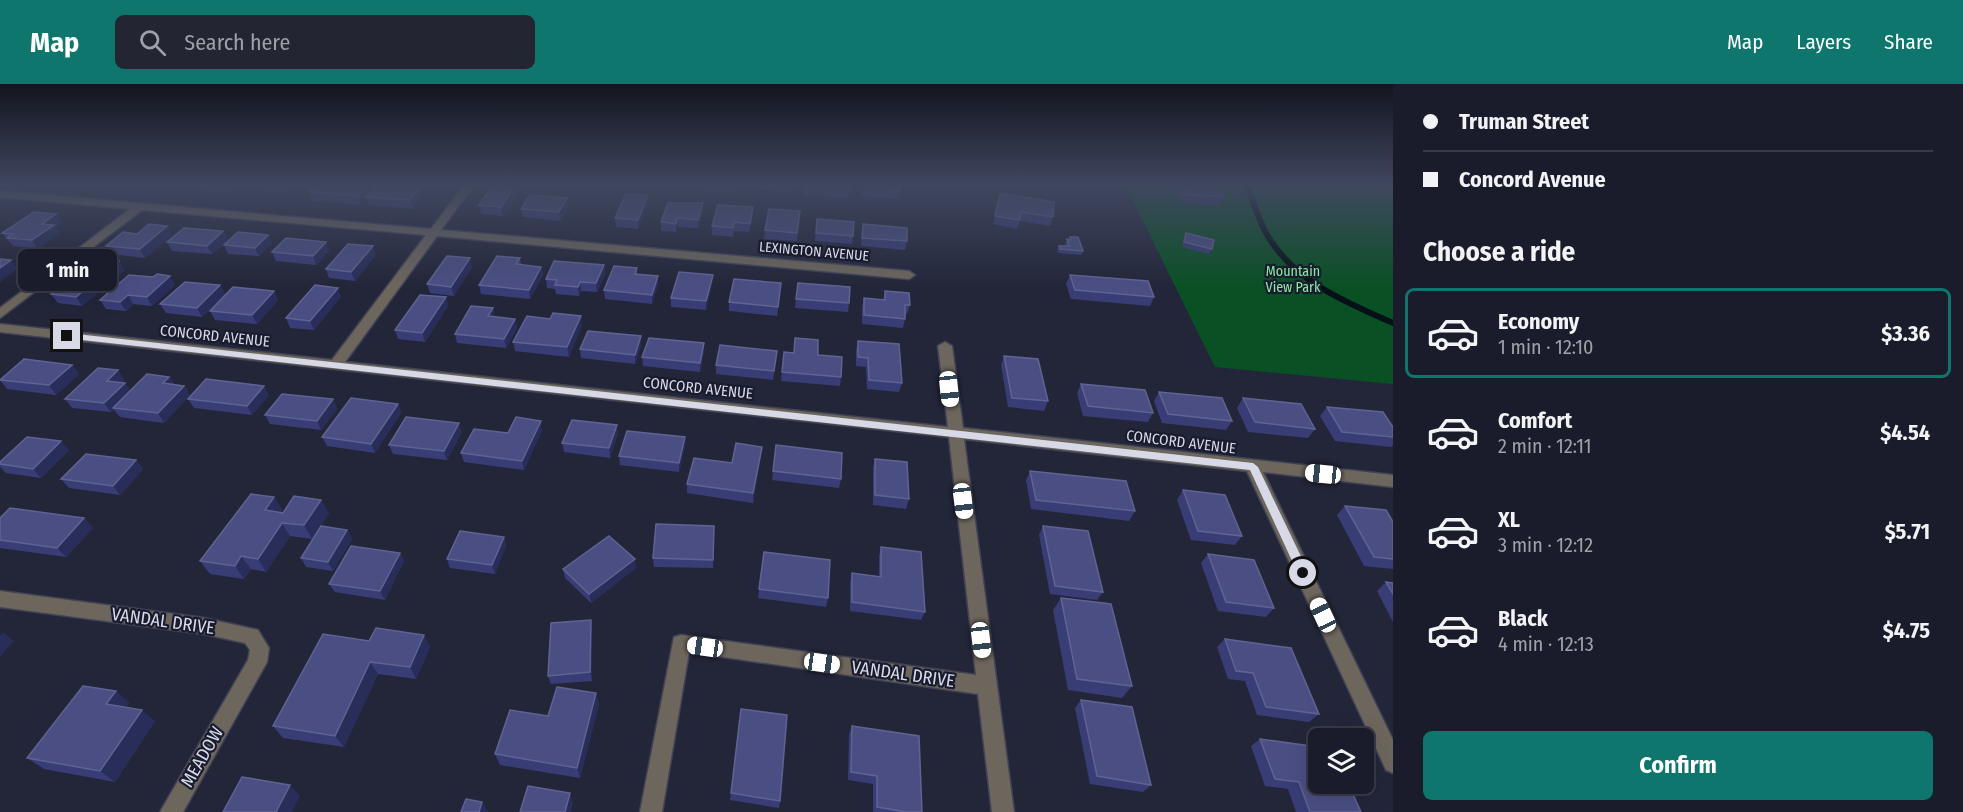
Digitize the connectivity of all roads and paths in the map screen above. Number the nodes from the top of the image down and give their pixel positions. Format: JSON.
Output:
{"nodes":[{"id":1,"x":123,"y":219,"type":"edge"},
{"id":2,"x":280,"y":219,"type":"edge"},
{"id":3,"x":443,"y":219,"type":"edge"},
{"id":4,"x":432,"y":233,"type":"junction"},
{"id":5,"x":909,"y":275,"type":"dead end"},
{"id":6,"x":0,"y":314,"type":"edge"},
{"id":7,"x":0,"y":328,"type":"edge"},
{"id":8,"x":945,"y":346,"type":"dead end"},
{"id":9,"x":335,"y":366,"type":"junction"},
{"id":10,"x":954,"y":432,"type":"junction"},
{"id":11,"x":1253,"y":467,"type":"junction"},
{"id":12,"x":1393,"y":481,"type":"edge"},
{"id":13,"x":0,"y":599,"type":"edge"},
{"id":14,"x":987,"y":686,"type":"junction"},
{"id":15,"x":234,"y":702,"type":"joint"},
{"id":16,"x":1393,"y":763,"type":"edge"},
{"id":17,"x":171,"y":812,"type":"edge"},
{"id":18,"x":651,"y":812,"type":"edge"},
{"id":19,"x":1003,"y":812,"type":"edge"}],
"edges":[{"from":1,"to":6,"type":"street"},
{"from":2,"to":4,"type":"street","name":"LEXINGTON AVENUE"},
{"from":3,"to":4,"type":"street"},
{"from":4,"to":5,"type":"street","name":"LEXINGTON AVENUE"},
{"from":4,"to":9,"type":"street"},
{"from":7,"to":9,"type":"street","name":"CONCORD AVENUE"},
{"from":8,"to":10,"type":"street"},
{"from":9,"to":10,"type":"street","name":"CONCORD AVENUE"},
{"from":10,"to":11,"type":"street","name":"CONCORD AVENUE"},
{"from":10,"to":14,"type":"street"},
{"from":11,"to":12,"type":"street","name":"CONCORD AVENUE"},
{"from":11,"to":16,"type":"street"},
{"from":13,"to":15,"type":"street","name":"VANDAL DRIVE"},
{"from":14,"to":18,"type":"street","name":"VANDAL DRIVE"},
{"from":14,"to":19,"type":"street"},
{"from":15,"to":17,"type":"street","name":"MEADOW"}]}
